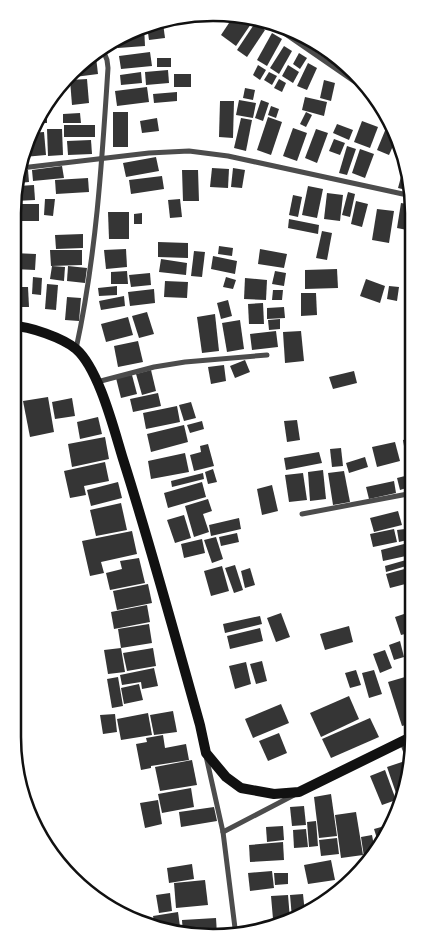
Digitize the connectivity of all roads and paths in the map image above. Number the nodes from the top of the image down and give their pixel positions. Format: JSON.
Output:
{"nodes":[{"id":1,"x":292,"y":39,"type":"edge"},
{"id":2,"x":105,"y":55,"type":"edge"},
{"id":3,"x":350,"y":79,"type":"edge"},
{"id":4,"x":102,"y":159,"type":"junction"},
{"id":5,"x":27,"y":167,"type":"edge"},
{"id":6,"x":404,"y":194,"type":"edge"},
{"id":7,"x":21,"y":328,"type":"edge"},
{"id":8,"x":76,"y":350,"type":"junction"},
{"id":9,"x":267,"y":356,"type":"dead end"},
{"id":10,"x":97,"y":382,"type":"junction"},
{"id":11,"x":405,"y":495,"type":"edge"},
{"id":12,"x":302,"y":514,"type":"dead end"},
{"id":13,"x":405,"y":740,"type":"edge"},
{"id":14,"x":402,"y":741,"type":"junction"},
{"id":15,"x":404,"y":747,"type":"edge"},
{"id":16,"x":206,"y":753,"type":"junction"},
{"id":17,"x":300,"y":792,"type":"junction"},
{"id":18,"x":224,"y":832,"type":"junction"},
{"id":19,"x":235,"y":927,"type":"edge"}],
"edges":[{"from":1,"to":3,"type":"street"},
{"from":2,"to":4,"type":"street"},
{"from":4,"to":5,"type":"street"},
{"from":4,"to":6,"type":"street"},
{"from":4,"to":8,"type":"street"},
{"from":7,"to":8,"type":"main road"},
{"from":8,"to":10,"type":"main road"},
{"from":9,"to":10,"type":"street"},
{"from":10,"to":16,"type":"main road"},
{"from":11,"to":12,"type":"street"},
{"from":13,"to":14,"type":"main road"},
{"from":14,"to":15,"type":"street"},
{"from":14,"to":17,"type":"main road"},
{"from":16,"to":17,"type":"main road"},
{"from":16,"to":18,"type":"street"},
{"from":17,"to":18,"type":"street"},
{"from":18,"to":19,"type":"street"}]}
